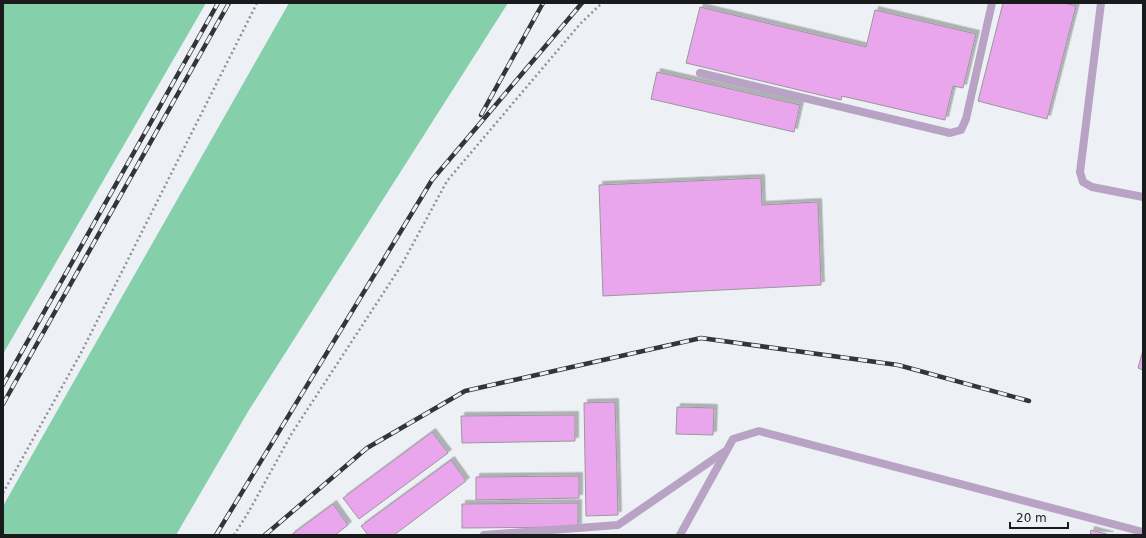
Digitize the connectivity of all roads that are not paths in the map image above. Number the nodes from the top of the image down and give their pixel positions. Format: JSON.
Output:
{"nodes":[{"id":1,"x":992,"y":3,"type":"edge"},
{"id":2,"x":1101,"y":3,"type":"edge"},
{"id":3,"x":700,"y":73,"type":"dead end"},
{"id":4,"x":1143,"y":197,"type":"edge"},
{"id":5,"x":727,"y":450,"type":"junction"},
{"id":6,"x":1143,"y":532,"type":"edge"},
{"id":7,"x":484,"y":535,"type":"edge"},
{"id":8,"x":680,"y":535,"type":"edge"}],
"edges":[{"from":1,"to":3,"type":"lane"},
{"from":2,"to":4,"type":"lane"},
{"from":5,"to":6,"type":"lane"},
{"from":5,"to":7,"type":"lane"},
{"from":5,"to":8,"type":"lane"}]}
